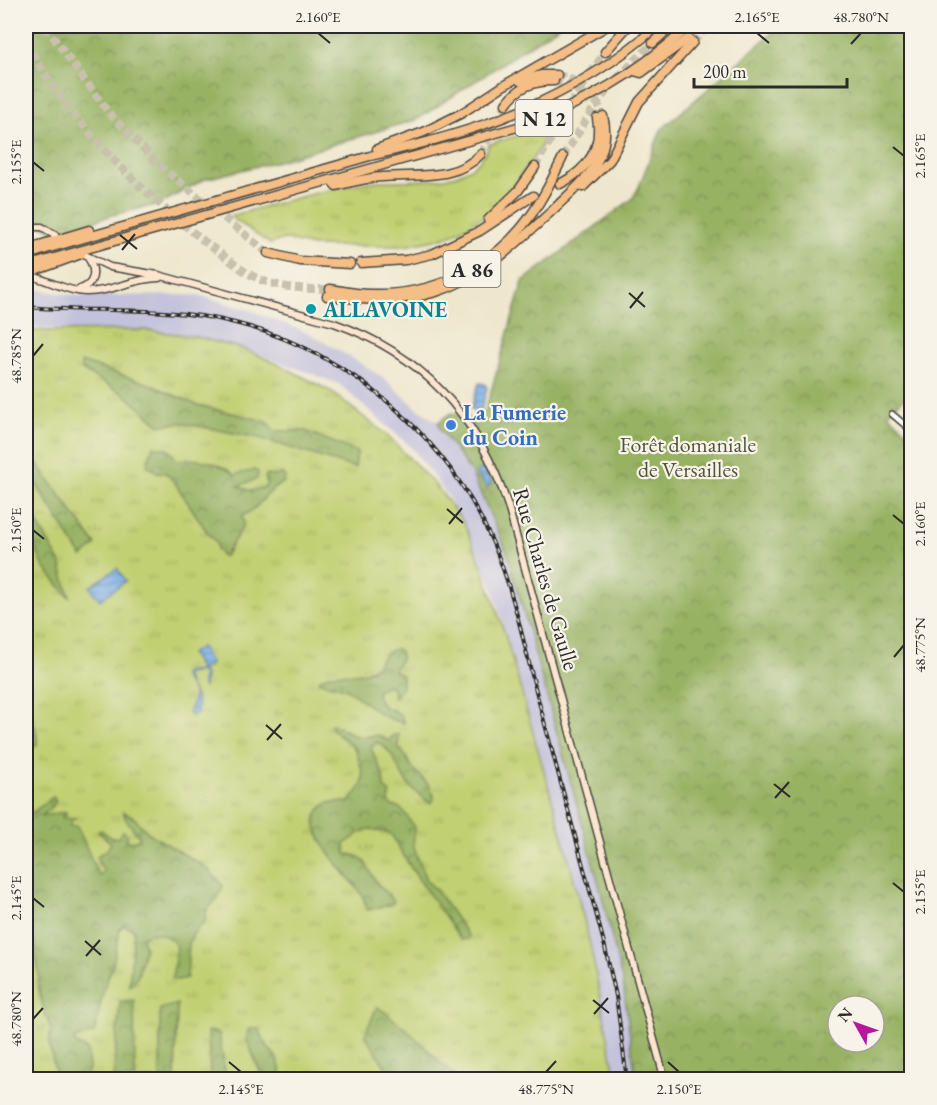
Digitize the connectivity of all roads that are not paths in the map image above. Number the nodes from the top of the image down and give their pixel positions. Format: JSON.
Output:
{"nodes":[{"id":1,"x":607,"y":26,"type":"edge"},
{"id":2,"x":621,"y":26,"type":"edge"},
{"id":3,"x":628,"y":26,"type":"edge"},
{"id":4,"x":657,"y":26,"type":"edge"},
{"id":5,"x":672,"y":26,"type":"edge"},
{"id":6,"x":652,"y":44,"type":"tunnel mouth"},
{"id":7,"x":506,"y":104,"type":"tunnel mouth"},
{"id":8,"x":462,"y":113,"type":"junction"},
{"id":9,"x":481,"y":154,"type":"tunnel mouth"},
{"id":10,"x":370,"y":156,"type":"junction"},
{"id":11,"x":563,"y":158,"type":"tunnel mouth"},
{"id":12,"x":535,"y":167,"type":"tunnel mouth"},
{"id":13,"x":331,"y":180,"type":"junction"},
{"id":14,"x":560,"y":184,"type":"dead end"},
{"id":15,"x":533,"y":196,"type":"dead end"},
{"id":16,"x":203,"y":205,"type":"junction"},
{"id":17,"x":26,"y":226,"type":"edge"},
{"id":18,"x":530,"y":231,"type":"junction"},
{"id":19,"x":55,"y":235,"type":"dead end"},
{"id":20,"x":94,"y":246,"type":"junction"},
{"id":21,"x":451,"y":246,"type":"junction"},
{"id":22,"x":26,"y":249,"type":"edge"},
{"id":23,"x":268,"y":253,"type":"tunnel mouth"},
{"id":24,"x":26,"y":256,"type":"edge"},
{"id":25,"x":361,"y":263,"type":"dead end"},
{"id":26,"x":350,"y":264,"type":"dead end"},
{"id":27,"x":26,"y":266,"type":"edge"},
{"id":28,"x":26,"y":274,"type":"edge"},
{"id":29,"x":170,"y":279,"type":"junction"},
{"id":30,"x":74,"y":290,"type":"junction"},
{"id":31,"x":892,"y":414,"type":"dead end"},
{"id":32,"x":911,"y":430,"type":"edge"},
{"id":33,"x":665,"y":1080,"type":"edge"}],
"edges":[{"from":1,"to":8,"type":"highway"},
{"from":2,"to":3,"type":"highway"},
{"from":4,"to":10,"type":"highway","number":"N 12"},
{"from":5,"to":6,"type":"highway"},
{"from":7,"to":8,"type":"highway"},
{"from":8,"to":10,"type":"highway"},
{"from":9,"to":13,"type":"highway"},
{"from":10,"to":16,"type":"highway","number":"N 12"},
{"from":11,"to":18,"type":"highway","number":"A 86"},
{"from":12,"to":21,"type":"highway","number":"A 86"},
{"from":13,"to":18,"type":"highway","number":"N 12"},
{"from":13,"to":20,"type":"highway","number":"N 12"},
{"from":14,"to":18,"type":"highway"},
{"from":15,"to":21,"type":"highway"},
{"from":16,"to":22,"type":"highway"},
{"from":16,"to":24,"type":"highway","number":"N 12"},
{"from":17,"to":19,"type":"main road"},
{"from":20,"to":27,"type":"highway","number":"N 12"},
{"from":20,"to":28,"type":"highway"},
{"from":21,"to":25,"type":"highway","number":"A 86"},
{"from":23,"to":26,"type":"highway"},
{"from":28,"to":30,"type":"main road"},
{"from":29,"to":30,"type":"main road","name":"Rue Charles de Gaulle"},
{"from":29,"to":30,"type":"main road","name":"Rue Charles de Gaulle"},
{"from":29,"to":33,"type":"main road","name":"Rue Charles de Gaulle"},
{"from":31,"to":32,"type":"street"}]}
